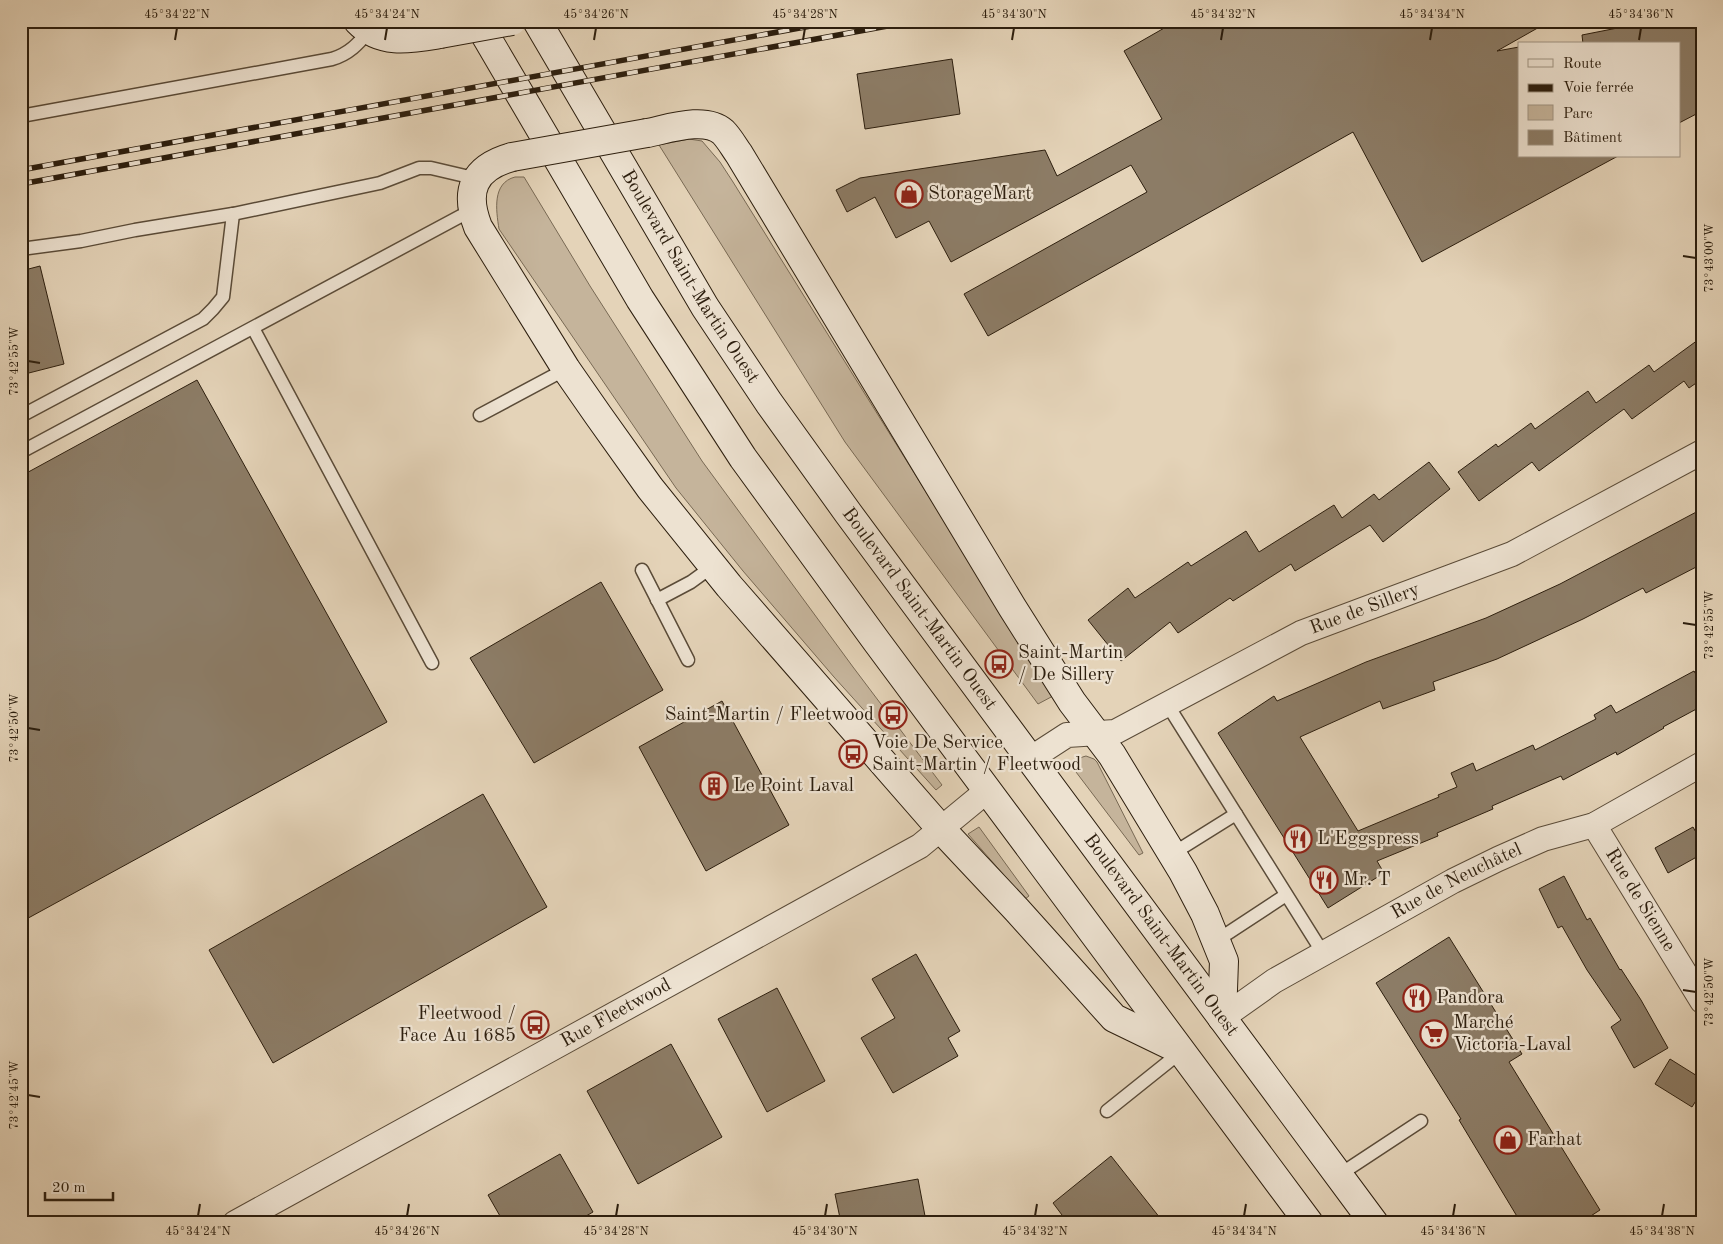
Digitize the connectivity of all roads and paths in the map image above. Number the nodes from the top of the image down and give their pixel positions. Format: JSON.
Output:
{"nodes":[{"id":1,"x":477,"y":21,"type":"edge"},
{"id":2,"x":512,"y":21,"type":"edge"},
{"id":3,"x":537,"y":21,"type":"edge"},
{"id":4,"x":363,"y":26,"type":"edge"},
{"id":5,"x":21,"y":116,"type":"edge"},
{"id":6,"x":478,"y":179,"type":"junction"},
{"id":7,"x":472,"y":210,"type":"junction"},
{"id":8,"x":233,"y":214,"type":"junction"},
{"id":9,"x":21,"y":249,"type":"edge"},
{"id":10,"x":253,"y":328,"type":"junction"},
{"id":11,"x":566,"y":369,"type":"junction"},
{"id":12,"x":480,"y":415,"type":"dead end"},
{"id":13,"x":21,"y":416,"type":"edge"},
{"id":14,"x":21,"y":452,"type":"edge"},
{"id":15,"x":1702,"y":452,"type":"edge"},
{"id":16,"x":712,"y":566,"type":"junction"},
{"id":17,"x":642,"y":570,"type":"dead end"},
{"id":18,"x":657,"y":600,"type":"junction"},
{"id":19,"x":688,"y":660,"type":"dead end"},
{"id":20,"x":432,"y":663,"type":"dead end"},
{"id":21,"x":1167,"y":704,"type":"junction"},
{"id":22,"x":1096,"y":733,"type":"junction"},
{"id":23,"x":1030,"y":759,"type":"junction"},
{"id":24,"x":1702,"y":764,"type":"edge"},
{"id":25,"x":988,"y":790,"type":"junction"},
{"id":26,"x":1236,"y":814,"type":"junction"},
{"id":27,"x":1594,"y":825,"type":"junction"},
{"id":28,"x":941,"y":829,"type":"junction"},
{"id":29,"x":1172,"y":854,"type":"junction"},
{"id":30,"x":1286,"y":895,"type":"junction"},
{"id":31,"x":1216,"y":941,"type":"junction"},
{"id":32,"x":1323,"y":953,"type":"junction"},
{"id":33,"x":1702,"y":1001,"type":"edge"},
{"id":34,"x":1222,"y":1018,"type":"junction"},
{"id":35,"x":1182,"y":1051,"type":"junction"},
{"id":36,"x":1107,"y":1111,"type":"dead end"},
{"id":37,"x":1421,"y":1121,"type":"dead end"},
{"id":38,"x":1339,"y":1175,"type":"junction"},
{"id":39,"x":235,"y":1223,"type":"edge"},
{"id":40,"x":1310,"y":1223,"type":"edge"},
{"id":41,"x":1374,"y":1223,"type":"edge"}],
"edges":[{"from":1,"to":25,"type":"main road"},
{"from":2,"to":4,"type":"main road","bridge":true},
{"from":3,"to":23,"type":"main road","name":"Boulevard Saint-Martin Ouest"},
{"from":4,"to":5,"type":"lane"},
{"from":6,"to":7,"type":"main road"},
{"from":6,"to":8,"type":"lane"},
{"from":6,"to":22,"type":"main road","bridge":true},
{"from":7,"to":10,"type":"lane"},
{"from":7,"to":11,"type":"main road"},
{"from":8,"to":9,"type":"lane"},
{"from":8,"to":13,"type":"lane"},
{"from":10,"to":14,"type":"lane"},
{"from":10,"to":20,"type":"lane"},
{"from":11,"to":12,"type":"lane"},
{"from":11,"to":16,"type":"main road"},
{"from":15,"to":21,"type":"street","name":"Rue de Sillery"},
{"from":16,"to":18,"type":"lane"},
{"from":16,"to":28,"type":"main road"},
{"from":17,"to":18,"type":"lane"},
{"from":18,"to":19,"type":"lane"},
{"from":21,"to":22,"type":"street","name":"Rue de Sillery"},
{"from":21,"to":26,"type":"lane"},
{"from":22,"to":23,"type":"street","name":"Rue de Sillery"},
{"from":22,"to":29,"type":"main road"},
{"from":23,"to":34,"type":"main road","name":"Boulevard Saint-Martin Ouest"},
{"from":24,"to":27,"type":"street","name":"Rue de Neuchâtel"},
{"from":25,"to":28,"type":"street","name":"Rue Fleetwood"},
{"from":25,"to":35,"type":"main road"},
{"from":26,"to":29,"type":"lane"},
{"from":26,"to":30,"type":"lane"},
{"from":27,"to":32,"type":"street","name":"Rue de Neuchâtel"},
{"from":27,"to":33,"type":"street","name":"Rue de Sienne"},
{"from":28,"to":35,"type":"main road"},
{"from":28,"to":39,"type":"street","name":"Rue Fleetwood"},
{"from":29,"to":31,"type":"main road"},
{"from":30,"to":31,"type":"lane"},
{"from":30,"to":32,"type":"lane"},
{"from":31,"to":34,"type":"main road"},
{"from":32,"to":34,"type":"street","name":"Rue de Neuchâtel"},
{"from":34,"to":38,"type":"main road","name":"Boulevard Saint-Martin Ouest"},
{"from":35,"to":36,"type":"lane"},
{"from":35,"to":40,"type":"main road"},
{"from":37,"to":38,"type":"lane"},
{"from":38,"to":41,"type":"main road","name":"Boulevard Saint-Martin Ouest"}]}
